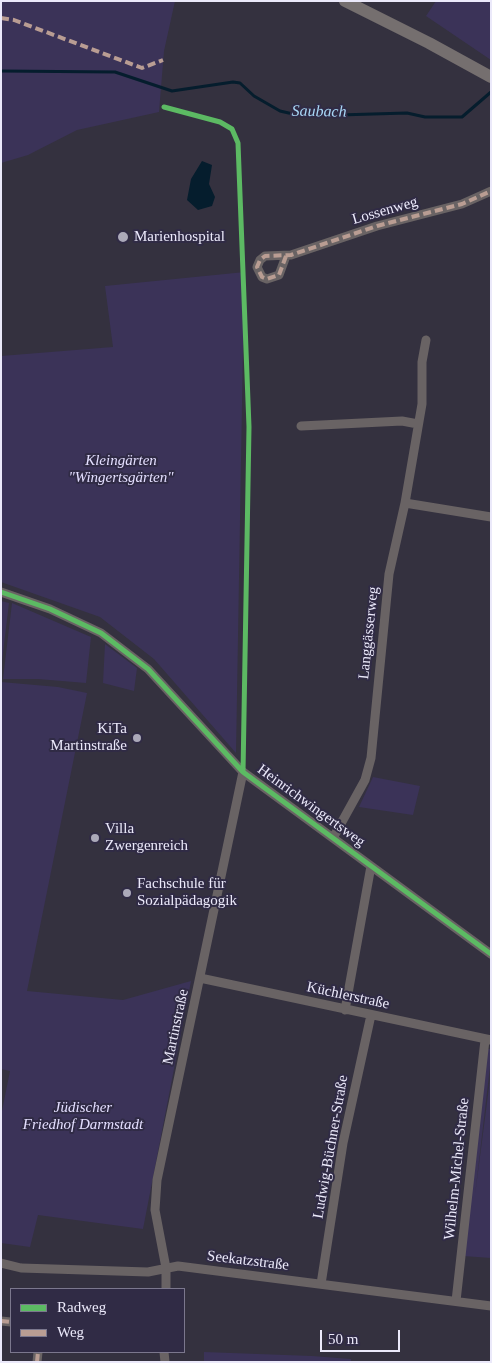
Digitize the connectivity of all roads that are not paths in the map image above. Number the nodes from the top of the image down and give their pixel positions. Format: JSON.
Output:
{"nodes":[{"id":1,"x":344,"y":1,"type":"edge"},
{"id":2,"x":491,"y":77,"type":"edge"},
{"id":3,"x":491,"y":191,"type":"edge"},
{"id":4,"x":286,"y":256,"type":"dead end"},
{"id":5,"x":426,"y":340,"type":"dead end"},
{"id":6,"x":418,"y":424,"type":"junction"},
{"id":7,"x":301,"y":426,"type":"dead end"},
{"id":8,"x":405,"y":503,"type":"junction"},
{"id":9,"x":491,"y":517,"type":"edge"},
{"id":10,"x":1,"y":592,"type":"edge"},
{"id":11,"x":242,"y":772,"type":"junction"},
{"id":12,"x":333,"y":838,"type":"junction"},
{"id":13,"x":371,"y":866,"type":"junction"},
{"id":14,"x":490,"y":950,"type":"edge"},
{"id":15,"x":200,"y":978,"type":"junction"},
{"id":16,"x":345,"y":1010,"type":"junction"},
{"id":17,"x":370,"y":1015,"type":"junction"},
{"id":18,"x":488,"y":1040,"type":"edge"},
{"id":19,"x":1,"y":1263,"type":"edge"},
{"id":20,"x":166,"y":1268,"type":"junction"},
{"id":21,"x":321,"y":1284,"type":"junction"},
{"id":22,"x":166,"y":1288,"type":"edge"},
{"id":23,"x":456,"y":1301,"type":"junction"},
{"id":24,"x":491,"y":1306,"type":"edge"}],
"edges":[{"from":1,"to":2,"type":"main road"},
{"from":3,"to":4,"type":"street","name":"Lossenweg"},
{"from":5,"to":6,"type":"street","name":"Langgässerweg"},
{"from":6,"to":7,"type":"street"},
{"from":6,"to":8,"type":"street","name":"Langgässerweg"},
{"from":8,"to":9,"type":"street"},
{"from":8,"to":12,"type":"street","name":"Langgässerweg"},
{"from":10,"to":11,"type":"street","name":"Heinrichwingertsweg"},
{"from":11,"to":12,"type":"street","name":"Heinrichwingertsweg"},
{"from":11,"to":15,"type":"street","name":"Martinstraße"},
{"from":12,"to":13,"type":"street","name":"Heinrichwingertsweg"},
{"from":13,"to":14,"type":"street","name":"Heinrichwingertsweg"},
{"from":13,"to":16,"type":"street"},
{"from":15,"to":16,"type":"street","name":"Küchlerstraße"},
{"from":15,"to":20,"type":"street","name":"Martinstraße"},
{"from":16,"to":17,"type":"street","name":"Küchlerstraße"},
{"from":17,"to":18,"type":"street","name":"Küchlerstraße"},
{"from":17,"to":21,"type":"street","name":"Ludwig-Büchner-Straße"},
{"from":18,"to":23,"type":"street","name":"Wilhelm-Michel-Straße"},
{"from":19,"to":20,"type":"street","name":"Seekatzstraße"},
{"from":20,"to":21,"type":"street","name":"Seekatzstraße"},
{"from":20,"to":22,"type":"street","name":"Martinstraße"},
{"from":21,"to":23,"type":"street","name":"Seekatzstraße"},
{"from":23,"to":24,"type":"street","name":"Seekatzstraße"}]}
